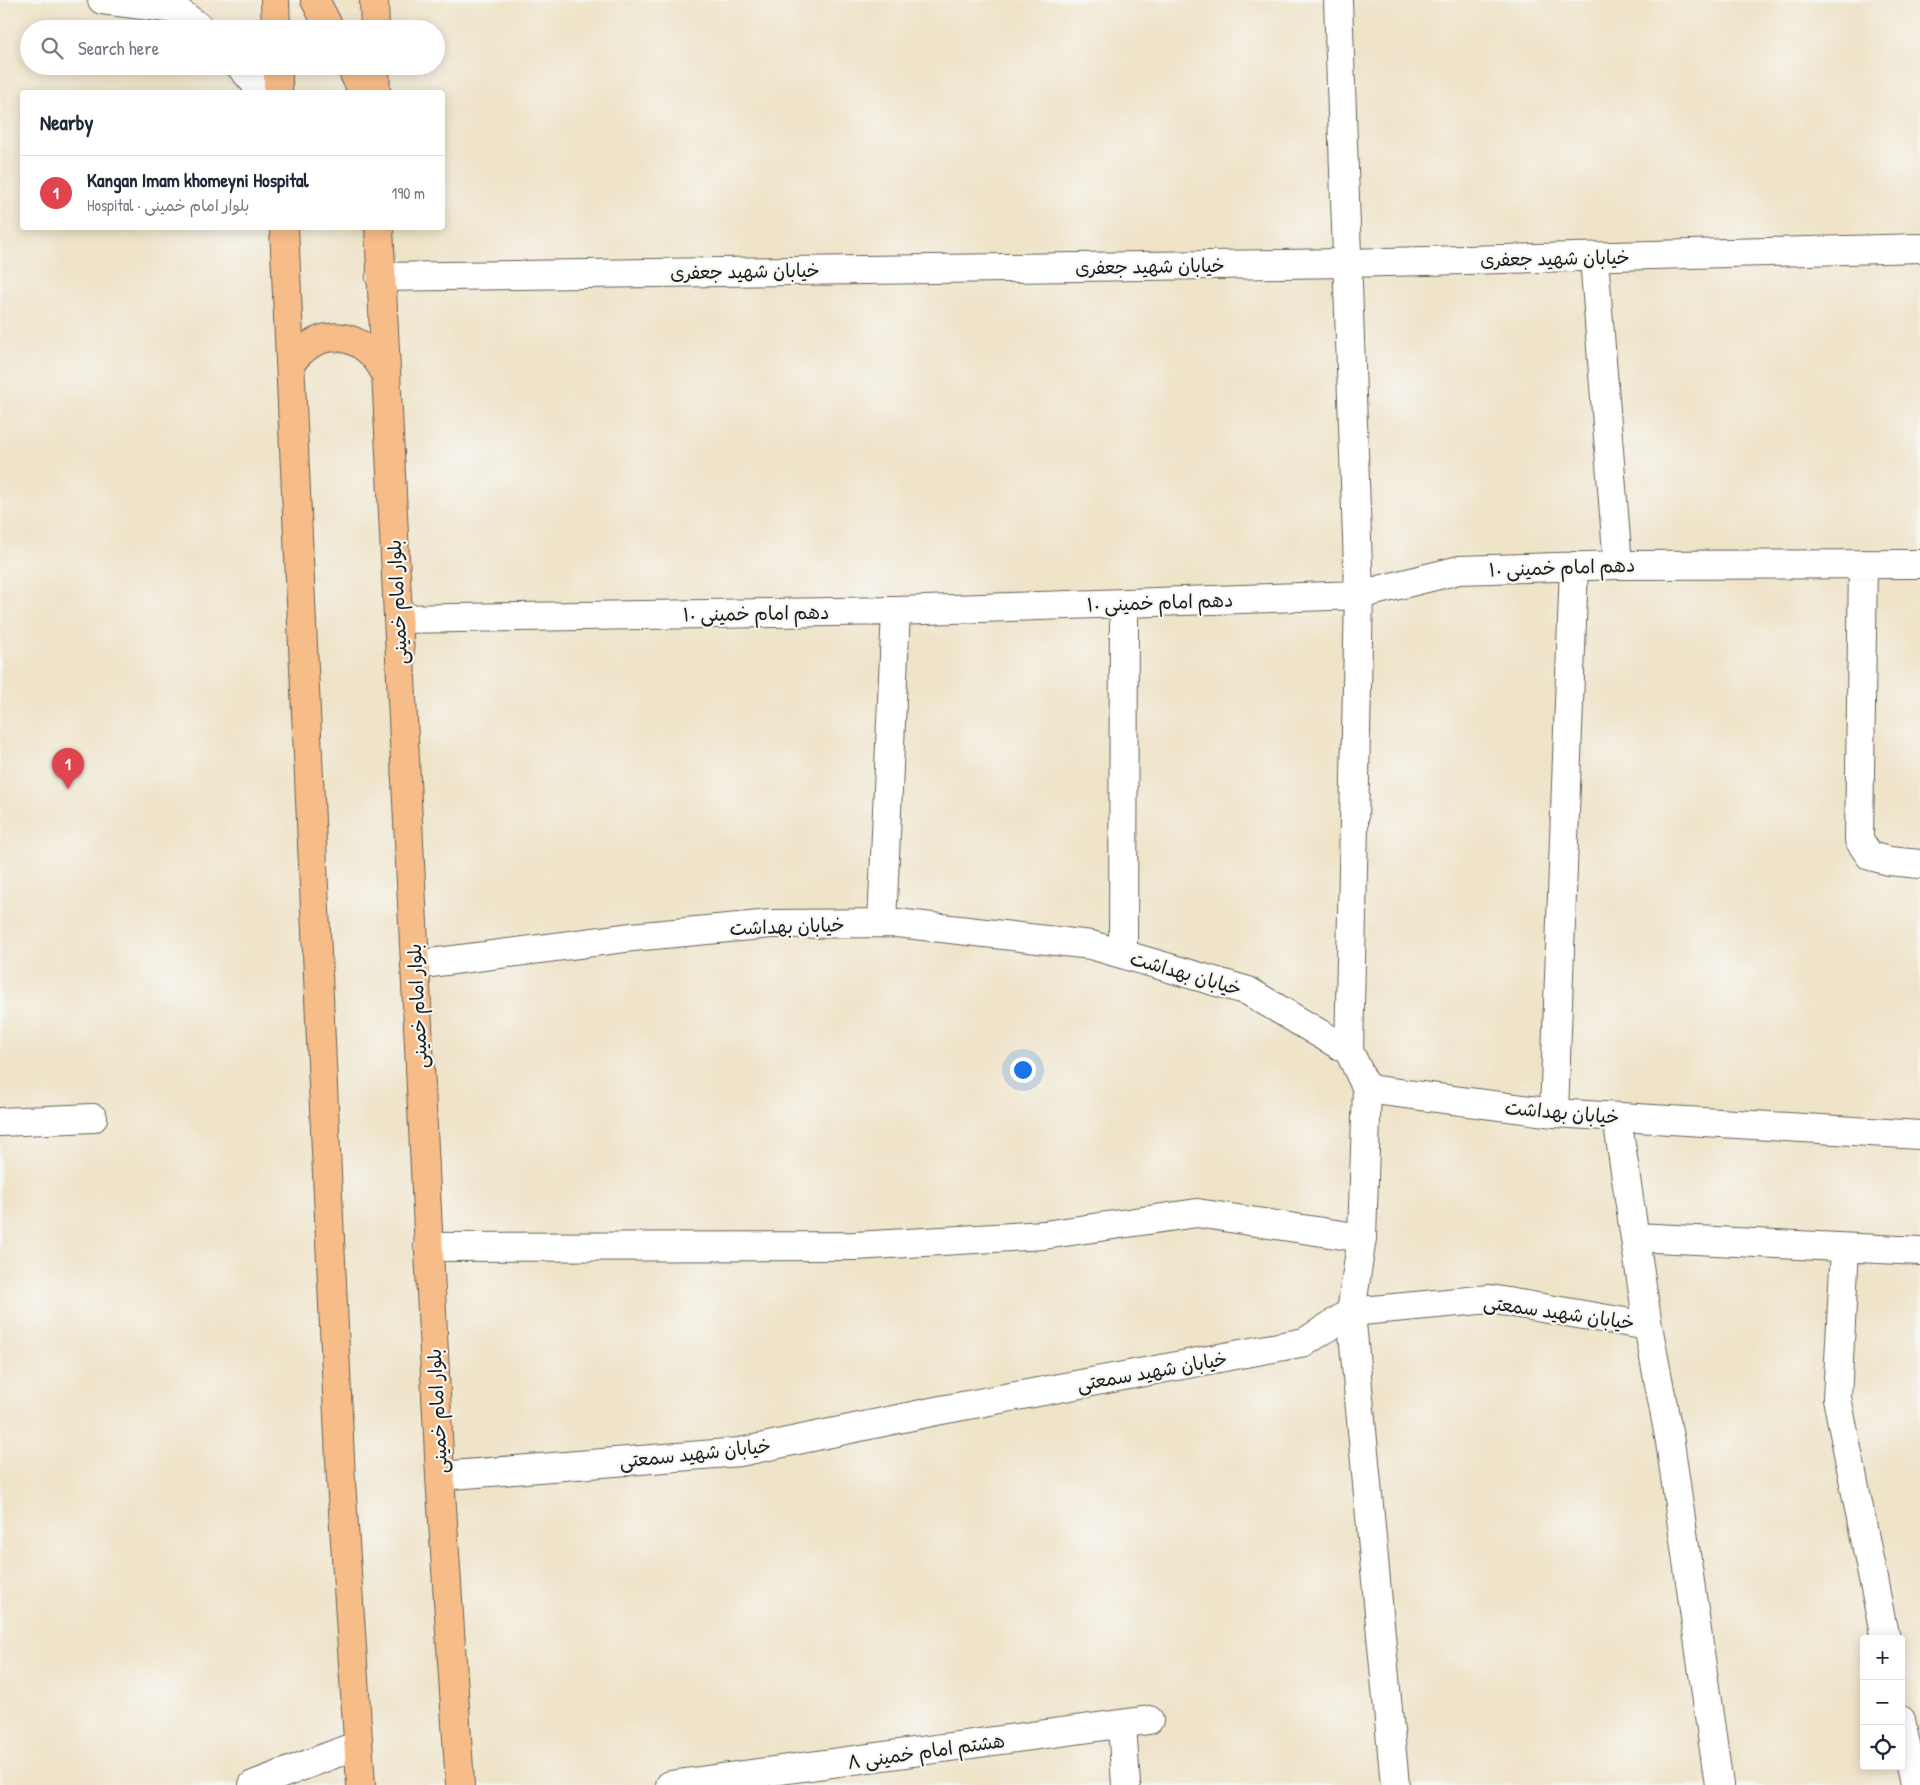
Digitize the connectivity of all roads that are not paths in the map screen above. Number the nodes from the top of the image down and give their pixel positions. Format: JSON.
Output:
{"nodes":[{"id":1,"x":275,"y":0,"type":"edge"},
{"id":2,"x":315,"y":0,"type":"edge"},
{"id":3,"x":374,"y":0,"type":"edge"},
{"id":4,"x":1338,"y":0,"type":"edge"},
{"id":5,"x":118,"y":1,"type":"edge"},
{"id":6,"x":190,"y":20,"type":"edge"},
{"id":7,"x":276,"y":20,"type":"edge"},
{"id":8,"x":325,"y":20,"type":"edge"},
{"id":9,"x":374,"y":20,"type":"edge"},
{"id":10,"x":248,"y":75,"type":"edge"},
{"id":11,"x":278,"y":75,"type":"edge"},
{"id":12,"x":354,"y":75,"type":"edge"},
{"id":13,"x":376,"y":75,"type":"edge"},
{"id":14,"x":261,"y":90,"type":"edge"},
{"id":15,"x":278,"y":90,"type":"edge"},
{"id":16,"x":362,"y":90,"type":"edge"},
{"id":17,"x":376,"y":90,"type":"edge"},
{"id":18,"x":284,"y":230,"type":"edge"},
{"id":19,"x":379,"y":230,"type":"edge"},
{"id":20,"x":1920,"y":248,"type":"edge"},
{"id":21,"x":1594,"y":258,"type":"junction"},
{"id":22,"x":1348,"y":263,"type":"junction"},
{"id":23,"x":380,"y":277,"type":"junction"},
{"id":24,"x":291,"y":362,"type":"junction"},
{"id":25,"x":385,"y":373,"type":"junction"},
{"id":26,"x":1618,"y":564,"type":"junction"},
{"id":27,"x":1863,"y":564,"type":"junction"},
{"id":28,"x":1920,"y":564,"type":"edge"},
{"id":29,"x":1574,"y":566,"type":"junction"},
{"id":30,"x":1358,"y":595,"type":"junction"},
{"id":31,"x":1124,"y":604,"type":"junction"},
{"id":32,"x":896,"y":611,"type":"junction"},
{"id":33,"x":398,"y":619,"type":"junction"},
{"id":34,"x":1920,"y":864,"type":"edge"},
{"id":35,"x":882,"y":923,"type":"junction"},
{"id":36,"x":1123,"y":954,"type":"junction"},
{"id":37,"x":415,"y":965,"type":"junction"},
{"id":38,"x":1349,"y":1051,"type":"junction"},
{"id":39,"x":1367,"y":1089,"type":"junction"},
{"id":40,"x":1554,"y":1113,"type":"junction"},
{"id":41,"x":92,"y":1118,"type":"dead end"},
{"id":42,"x":1617,"y":1118,"type":"junction"},
{"id":43,"x":0,"y":1122,"type":"edge"},
{"id":44,"x":1920,"y":1135,"type":"edge"},
{"id":45,"x":1634,"y":1237,"type":"junction"},
{"id":46,"x":1362,"y":1238,"type":"junction"},
{"id":47,"x":428,"y":1247,"type":"junction"},
{"id":48,"x":1845,"y":1248,"type":"junction"},
{"id":49,"x":1920,"y":1252,"type":"edge"},
{"id":50,"x":1351,"y":1312,"type":"junction"},
{"id":51,"x":1648,"y":1326,"type":"junction"},
{"id":52,"x":440,"y":1476,"type":"junction"},
{"id":53,"x":1884,"y":1635,"type":"edge"},
{"id":54,"x":1149,"y":1720,"type":"dead end"},
{"id":55,"x":1122,"y":1724,"type":"junction"},
{"id":56,"x":1902,"y":1725,"type":"edge"},
{"id":57,"x":358,"y":1746,"type":"junction"},
{"id":58,"x":253,"y":1785,"type":"edge"},
{"id":59,"x":361,"y":1785,"type":"edge"},
{"id":60,"x":460,"y":1785,"type":"edge"},
{"id":61,"x":670,"y":1785,"type":"edge"},
{"id":62,"x":1126,"y":1785,"type":"edge"},
{"id":63,"x":1395,"y":1785,"type":"edge"},
{"id":64,"x":1719,"y":1785,"type":"edge"},
{"id":65,"x":1914,"y":1785,"type":"edge"}],
"edges":[{"from":1,"to":7,"type":"main road"},
{"from":2,"to":8,"type":"main road"},
{"from":3,"to":9,"type":"main road"},
{"from":4,"to":22,"type":"street"},
{"from":5,"to":6,"type":"street"},
{"from":10,"to":14,"type":"street"},
{"from":11,"to":15,"type":"main road"},
{"from":12,"to":16,"type":"main road"},
{"from":13,"to":17,"type":"main road"},
{"from":18,"to":24,"type":"main road"},
{"from":19,"to":23,"type":"main road","name":"بلوار امام خمینی"},
{"from":20,"to":21,"type":"street","name":"خیابان شهید جعفری"},
{"from":21,"to":22,"type":"street","name":"خیابان شهید جعفری"},
{"from":21,"to":26,"type":"street"},
{"from":22,"to":23,"type":"street","name":"خیابان شهید جعفری"},
{"from":22,"to":30,"type":"street"},
{"from":23,"to":25,"type":"main road","name":"بلوار امام خمینی"},
{"from":24,"to":25,"type":"main road"},
{"from":24,"to":57,"type":"main road"},
{"from":25,"to":33,"type":"main road","name":"بلوار امام خمینی"},
{"from":26,"to":27,"type":"street","name":"دهم امام خمینی ۱۰"},
{"from":26,"to":29,"type":"street","name":"دهم امام خمینی ۱۰"},
{"from":27,"to":28,"type":"street","name":"دهم امام خمینی ۱۰"},
{"from":27,"to":34,"type":"street"},
{"from":29,"to":30,"type":"street","name":"دهم امام خمینی ۱۰"},
{"from":29,"to":40,"type":"street"},
{"from":30,"to":31,"type":"street","name":"دهم امام خمینی ۱۰"},
{"from":30,"to":38,"type":"street"},
{"from":31,"to":32,"type":"street","name":"دهم امام خمینی ۱۰"},
{"from":31,"to":36,"type":"street"},
{"from":32,"to":33,"type":"street","name":"دهم امام خمینی ۱۰"},
{"from":32,"to":35,"type":"street"},
{"from":33,"to":37,"type":"main road","name":"بلوار امام خمینی"},
{"from":35,"to":36,"type":"street","name":"خیابان بهداشت"},
{"from":35,"to":37,"type":"street","name":"خیابان بهداشت"},
{"from":36,"to":38,"type":"street","name":"خیابان بهداشت"},
{"from":37,"to":47,"type":"main road","name":"بلوار امام خمینی"},
{"from":38,"to":39,"type":"street"},
{"from":39,"to":40,"type":"street","name":"خیابان بهداشت"},
{"from":39,"to":46,"type":"street"},
{"from":40,"to":42,"type":"street","name":"خیابان بهداشت"},
{"from":41,"to":43,"type":"street"},
{"from":42,"to":44,"type":"street","name":"خیابان بهداشت"},
{"from":42,"to":45,"type":"street","name":"خیابان شهید سمعتی"},
{"from":45,"to":48,"type":"street"},
{"from":45,"to":51,"type":"street","name":"خیابان شهید سمعتی"},
{"from":46,"to":47,"type":"street"},
{"from":46,"to":50,"type":"street"},
{"from":47,"to":52,"type":"main road","name":"بلوار امام خمینی"},
{"from":48,"to":49,"type":"street"},
{"from":48,"to":53,"type":"street"},
{"from":50,"to":51,"type":"street","name":"خیابان شهید سمعتی"},
{"from":50,"to":52,"type":"street","name":"خیابان شهید سمعتی"},
{"from":50,"to":63,"type":"street"},
{"from":51,"to":64,"type":"street"},
{"from":52,"to":60,"type":"main road","name":"بلوار امام خمینی"},
{"from":54,"to":55,"type":"street","name":"هشتم امام خمینی ۸"},
{"from":55,"to":61,"type":"street","name":"هشتم امام خمینی ۸"},
{"from":55,"to":62,"type":"street"},
{"from":56,"to":65,"type":"street"},
{"from":57,"to":58,"type":"street"},
{"from":57,"to":59,"type":"main road"}]}
